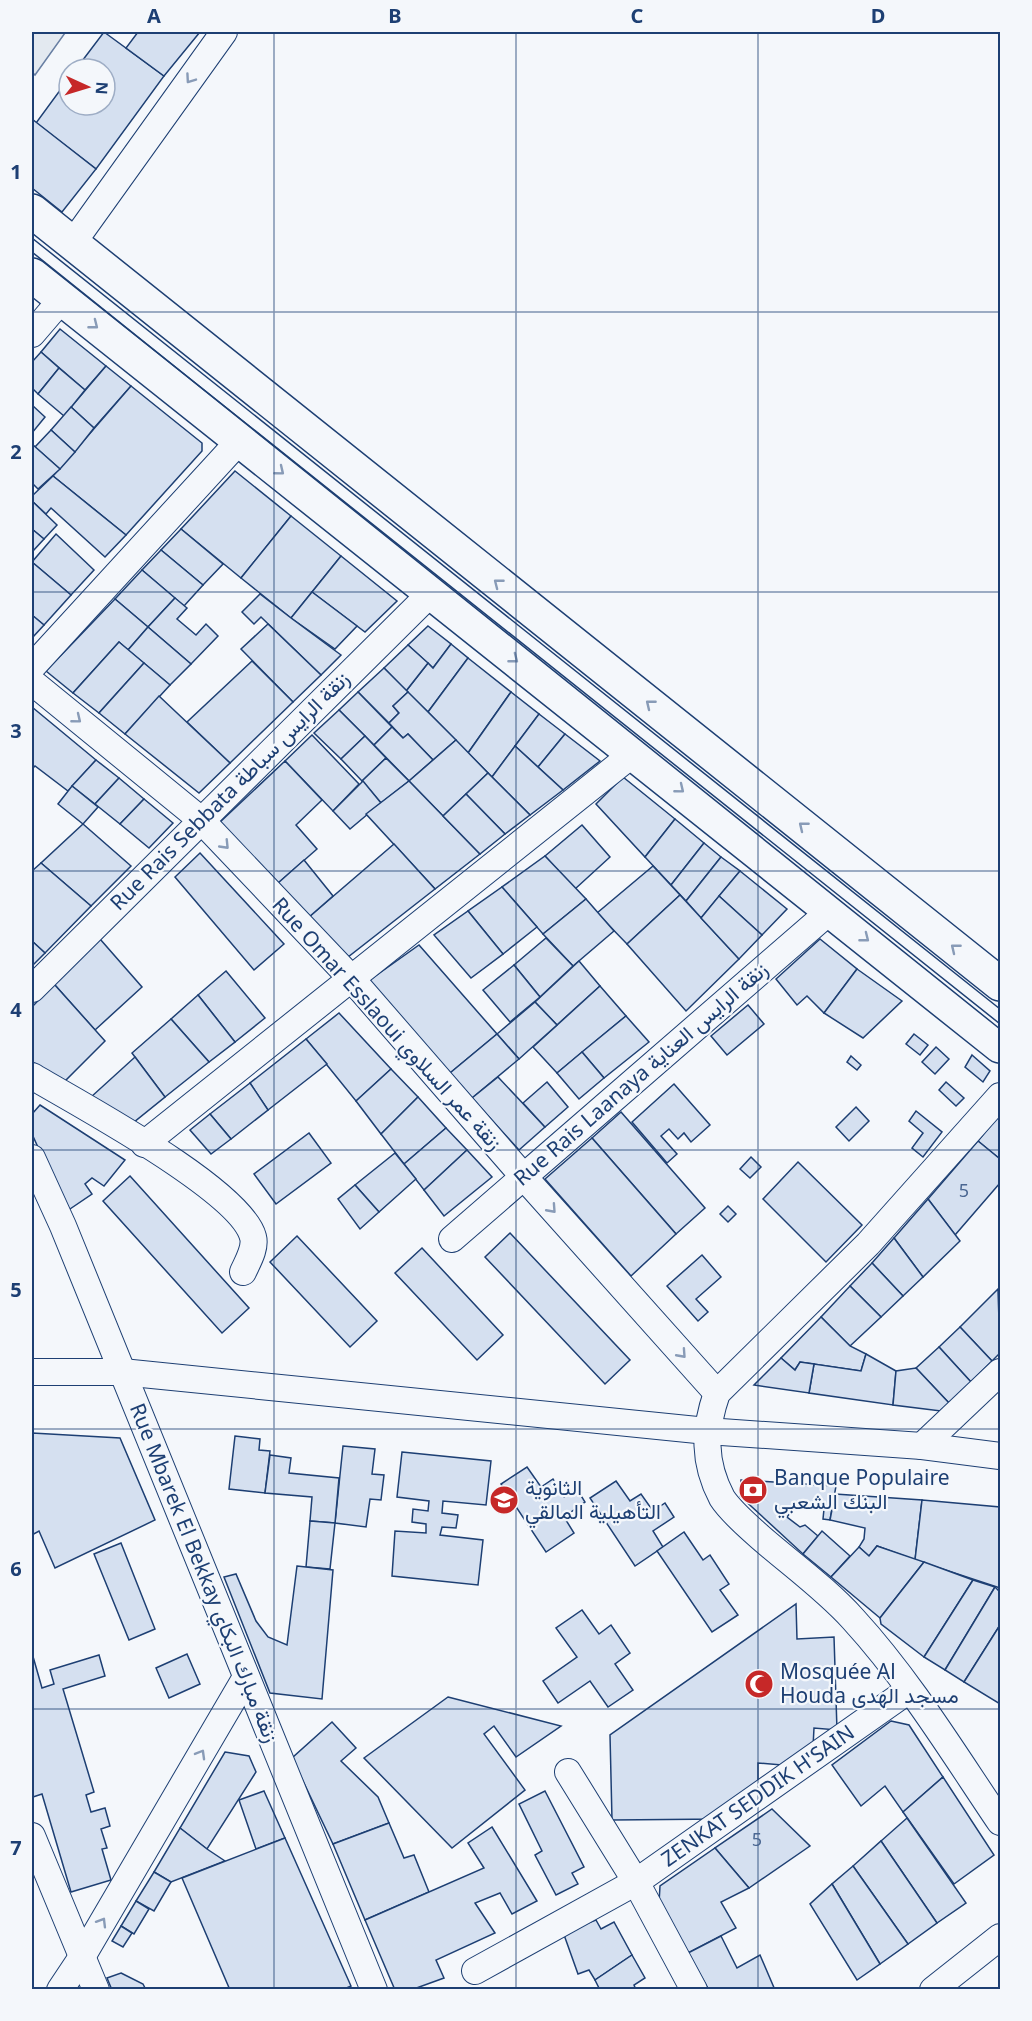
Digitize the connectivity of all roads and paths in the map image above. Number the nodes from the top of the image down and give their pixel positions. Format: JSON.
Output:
{"nodes":[{"id":1,"x":224,"y":32,"type":"edge"},
{"id":2,"x":32,"y":211,"type":"edge"},
{"id":3,"x":72,"y":244,"type":"junction"},
{"id":4,"x":32,"y":275,"type":"edge"},
{"id":5,"x":62,"y":299,"type":"junction"},
{"id":6,"x":32,"y":334,"type":"edge"},
{"id":7,"x":241,"y":439,"type":"junction"},
{"id":8,"x":430,"y":594,"type":"junction"},
{"id":9,"x":32,"y":667,"type":"edge"},
{"id":10,"x":32,"y":682,"type":"edge"},
{"id":11,"x":635,"y":753,"type":"junction"},
{"id":12,"x":200,"y":819,"type":"junction"},
{"id":13,"x":830,"y":911,"type":"junction"},
{"id":14,"x":350,"y":977,"type":"junction"},
{"id":15,"x":1000,"y":984,"type":"edge"},
{"id":16,"x":32,"y":989,"type":"edge"},
{"id":17,"x":1000,"y":1046,"type":"edge"},
{"id":18,"x":32,"y":1076,"type":"edge"},
{"id":19,"x":1000,"y":1096,"type":"edge"},
{"id":20,"x":144,"y":1144,"type":"junction"},
{"id":21,"x":32,"y":1158,"type":"edge"},
{"id":22,"x":522,"y":1176,"type":"junction"},
{"id":23,"x":452,"y":1239,"type":"dead end"},
{"id":24,"x":243,"y":1272,"type":"dead end"},
{"id":25,"x":32,"y":1372,"type":"edge"},
{"id":26,"x":122,"y":1372,"type":"junction"},
{"id":27,"x":1000,"y":1372,"type":"edge"},
{"id":28,"x":717,"y":1393,"type":"junction"},
{"id":29,"x":707,"y":1431,"type":"junction"},
{"id":30,"x":922,"y":1446,"type":"junction"},
{"id":31,"x":1000,"y":1456,"type":"edge"},
{"id":32,"x":246,"y":1677,"type":"junction"},
{"id":33,"x":909,"y":1690,"type":"junction"},
{"id":34,"x":568,"y":1772,"type":"dead end"},
{"id":35,"x":1000,"y":1822,"type":"edge"},
{"id":36,"x":32,"y":1836,"type":"edge"},
{"id":37,"x":636,"y":1882,"type":"junction"},
{"id":38,"x":1000,"y":1937,"type":"edge"},
{"id":39,"x":82,"y":1957,"type":"junction"},
{"id":40,"x":475,"y":1971,"type":"dead end"},
{"id":41,"x":60,"y":1989,"type":"edge"},
{"id":42,"x":96,"y":1989,"type":"edge"},
{"id":43,"x":374,"y":1989,"type":"edge"},
{"id":44,"x":694,"y":1989,"type":"edge"},
{"id":45,"x":933,"y":1989,"type":"edge"}],
"edges":[{"from":1,"to":3,"type":"street","one_way":true},
{"from":2,"to":3,"type":"main road"},
{"from":15,"to":3,"type":"main road","one_way":true},
{"from":4,"to":5,"type":"main road"},
{"from":5,"to":6,"type":"street"},
{"from":5,"to":7,"type":"main road","one_way":true},
{"from":7,"to":8,"type":"main road","one_way":true},
{"from":7,"to":9,"type":"street"},
{"from":8,"to":11,"type":"main road","one_way":true},
{"from":8,"to":12,"type":"street","name":"Rue Rais Sebbata زنقة الرايس سباطة"},
{"from":10,"to":12,"type":"street","name":"Rue Omar Esslaoui زنقة عمر السلاوي","one_way":true},
{"from":11,"to":13,"type":"main road","one_way":true},
{"from":11,"to":14,"type":"street"},
{"from":12,"to":14,"type":"street","name":"Rue Omar Esslaoui زنقة عمر السلاوي","one_way":true},
{"from":12,"to":16,"type":"street","name":"Rue Rais Sebbata زنقة الرايس سباطة"},
{"from":13,"to":17,"type":"main road","one_way":true},
{"from":13,"to":22,"type":"street","name":"Rue Rais Laanaya زنقة الرايس العناية"},
{"from":14,"to":20,"type":"street"},
{"from":14,"to":22,"type":"street","name":"Rue Omar Esslaoui زنقة عمر السلاوي"},
{"from":18,"to":20,"type":"street"},
{"from":19,"to":28,"type":"street"},
{"from":20,"to":24,"type":"street"},
{"from":21,"to":26,"type":"street","name":"Rue Mbarek El Bekkay زنقة مبارك البكاي"},
{"from":22,"to":23,"type":"street","name":"Rue Rais Laanaya زنقة الرايس العناية"},
{"from":22,"to":28,"type":"street","name":"Rue Omar Esslaoui زنقة عمر السلاوي","one_way":true},
{"from":25,"to":26,"type":"street"},
{"from":26,"to":29,"type":"street"},
{"from":26,"to":32,"type":"street","name":"Rue Mbarek El Bekkay زنقة مبارك البكاي"},
{"from":27,"to":30,"type":"street"},
{"from":28,"to":29,"type":"street"},
{"from":29,"to":30,"type":"street"},
{"from":29,"to":33,"type":"street"},
{"from":30,"to":31,"type":"street"},
{"from":39,"to":32,"type":"street","one_way":true},
{"from":32,"to":43,"type":"street","name":"Rue Mbarek El Bekkay زنقة مبارك البكاي"},
{"from":33,"to":35,"type":"street"},
{"from":33,"to":37,"type":"street","name":"ZENKAT SEDDIK H'SAIN"},
{"from":34,"to":37,"type":"street"},
{"from":36,"to":39,"type":"street"},
{"from":37,"to":40,"type":"street","name":"ZENKAT SEDDIK H'SAIN"},
{"from":37,"to":44,"type":"street"},
{"from":38,"to":45,"type":"street"},
{"from":39,"to":41,"type":"street"},
{"from":39,"to":42,"type":"street"}]}
